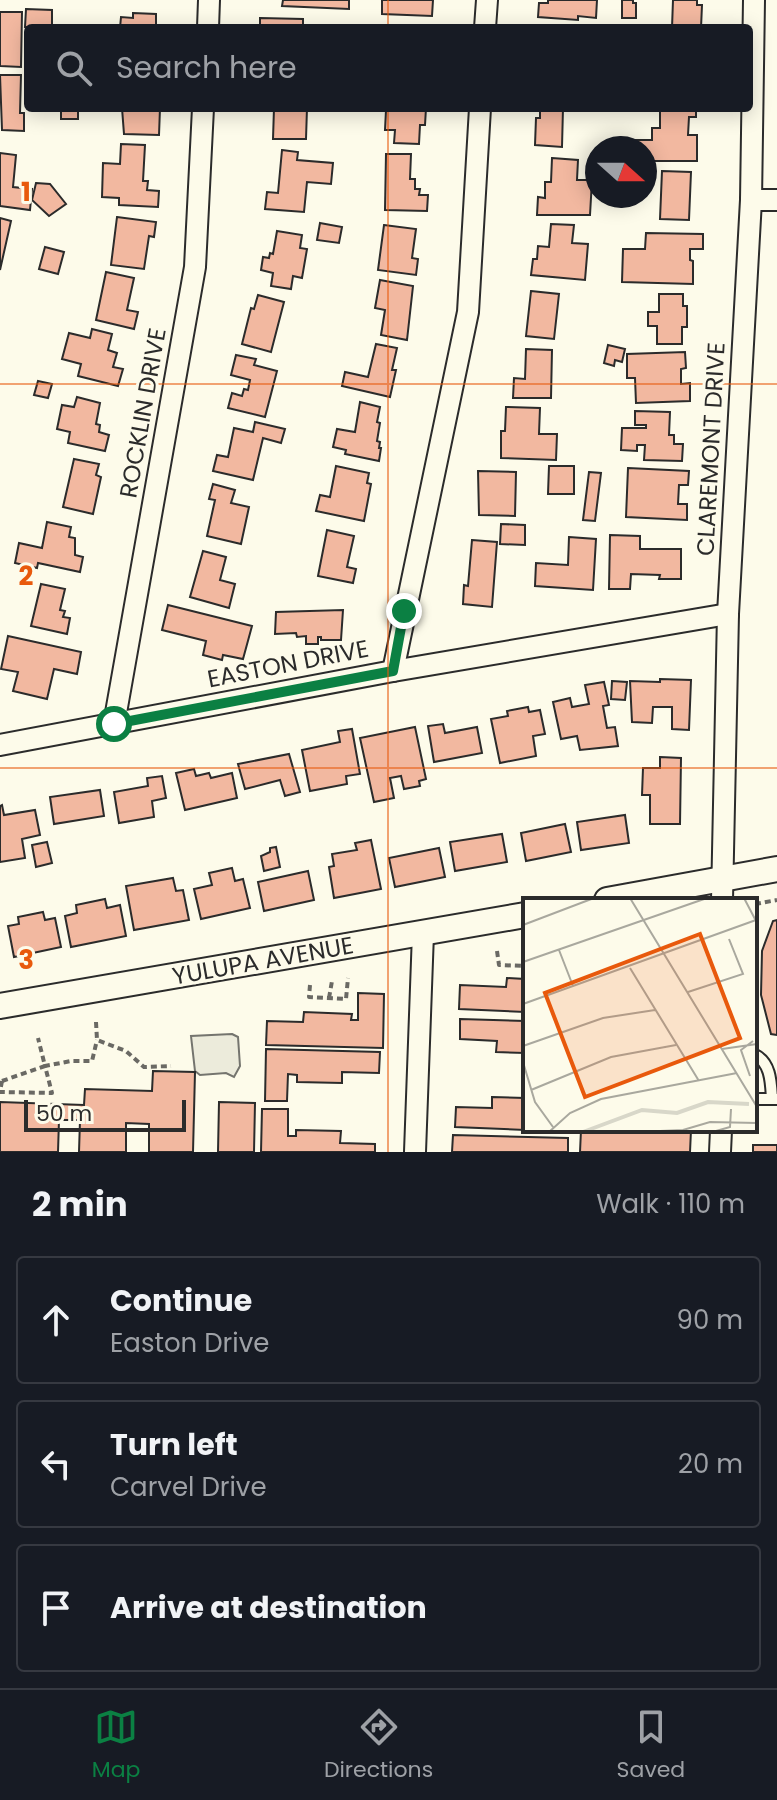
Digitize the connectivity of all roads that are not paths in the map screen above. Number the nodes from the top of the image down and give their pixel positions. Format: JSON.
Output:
{"nodes":[{"id":1,"x":209,"y":0,"type":"edge"},
{"id":2,"x":487,"y":0,"type":"edge"},
{"id":3,"x":754,"y":0,"type":"edge"},
{"id":4,"x":208,"y":24,"type":"edge"},
{"id":5,"x":485,"y":24,"type":"edge"},
{"id":6,"x":753,"y":67,"type":"edge"},
{"id":7,"x":203,"y":112,"type":"edge"},
{"id":8,"x":480,"y":112,"type":"edge"},
{"id":9,"x":752,"y":112,"type":"edge"},
{"id":10,"x":751,"y":200,"type":"junction"},
{"id":11,"x":777,"y":200,"type":"edge"},
{"id":12,"x":728,"y":614,"type":"junction"},
{"id":13,"x":393,"y":671,"type":"junction"},
{"id":14,"x":114,"y":724,"type":"junction"},
{"id":15,"x":0,"y":745,"type":"edge"},
{"id":16,"x":777,"y":869,"type":"edge"},
{"id":17,"x":722,"y":890,"type":"edge"},
{"id":18,"x":630,"y":898,"type":"edge"},
{"id":19,"x":523,"y":915,"type":"edge"},
{"id":20,"x":423,"y":933,"type":"junction"},
{"id":21,"x":0,"y":1006,"type":"edge"},
{"id":22,"x":757,"y":1056,"type":"edge"},
{"id":23,"x":775,"y":1099,"type":"edge"},
{"id":24,"x":721,"y":1132,"type":"edge"},
{"id":25,"x":415,"y":1152,"type":"edge"},
{"id":26,"x":720,"y":1152,"type":"edge"}],
"edges":[{"from":1,"to":4,"type":"street"},
{"from":2,"to":5,"type":"street"},
{"from":3,"to":6,"type":"street","name":"CLAREMONT DRIVE"},
{"from":7,"to":14,"type":"street","name":"ROCKLIN DRIVE"},
{"from":8,"to":13,"type":"street"},
{"from":9,"to":10,"type":"street","name":"CLAREMONT DRIVE"},
{"from":10,"to":11,"type":"street"},
{"from":10,"to":12,"type":"street","name":"CLAREMONT DRIVE"},
{"from":12,"to":13,"type":"street","name":"EASTON DRIVE"},
{"from":12,"to":17,"type":"street","name":"CLAREMONT DRIVE"},
{"from":13,"to":14,"type":"street","name":"EASTON DRIVE"},
{"from":14,"to":15,"type":"street","name":"EASTON DRIVE"},
{"from":16,"to":17,"type":"street"},
{"from":17,"to":18,"type":"street"},
{"from":19,"to":20,"type":"street","name":"YULUPA AVENUE"},
{"from":20,"to":21,"type":"street","name":"YULUPA AVENUE"},
{"from":20,"to":25,"type":"street"},
{"from":22,"to":23,"type":"lane"},
{"from":24,"to":26,"type":"street"}]}
